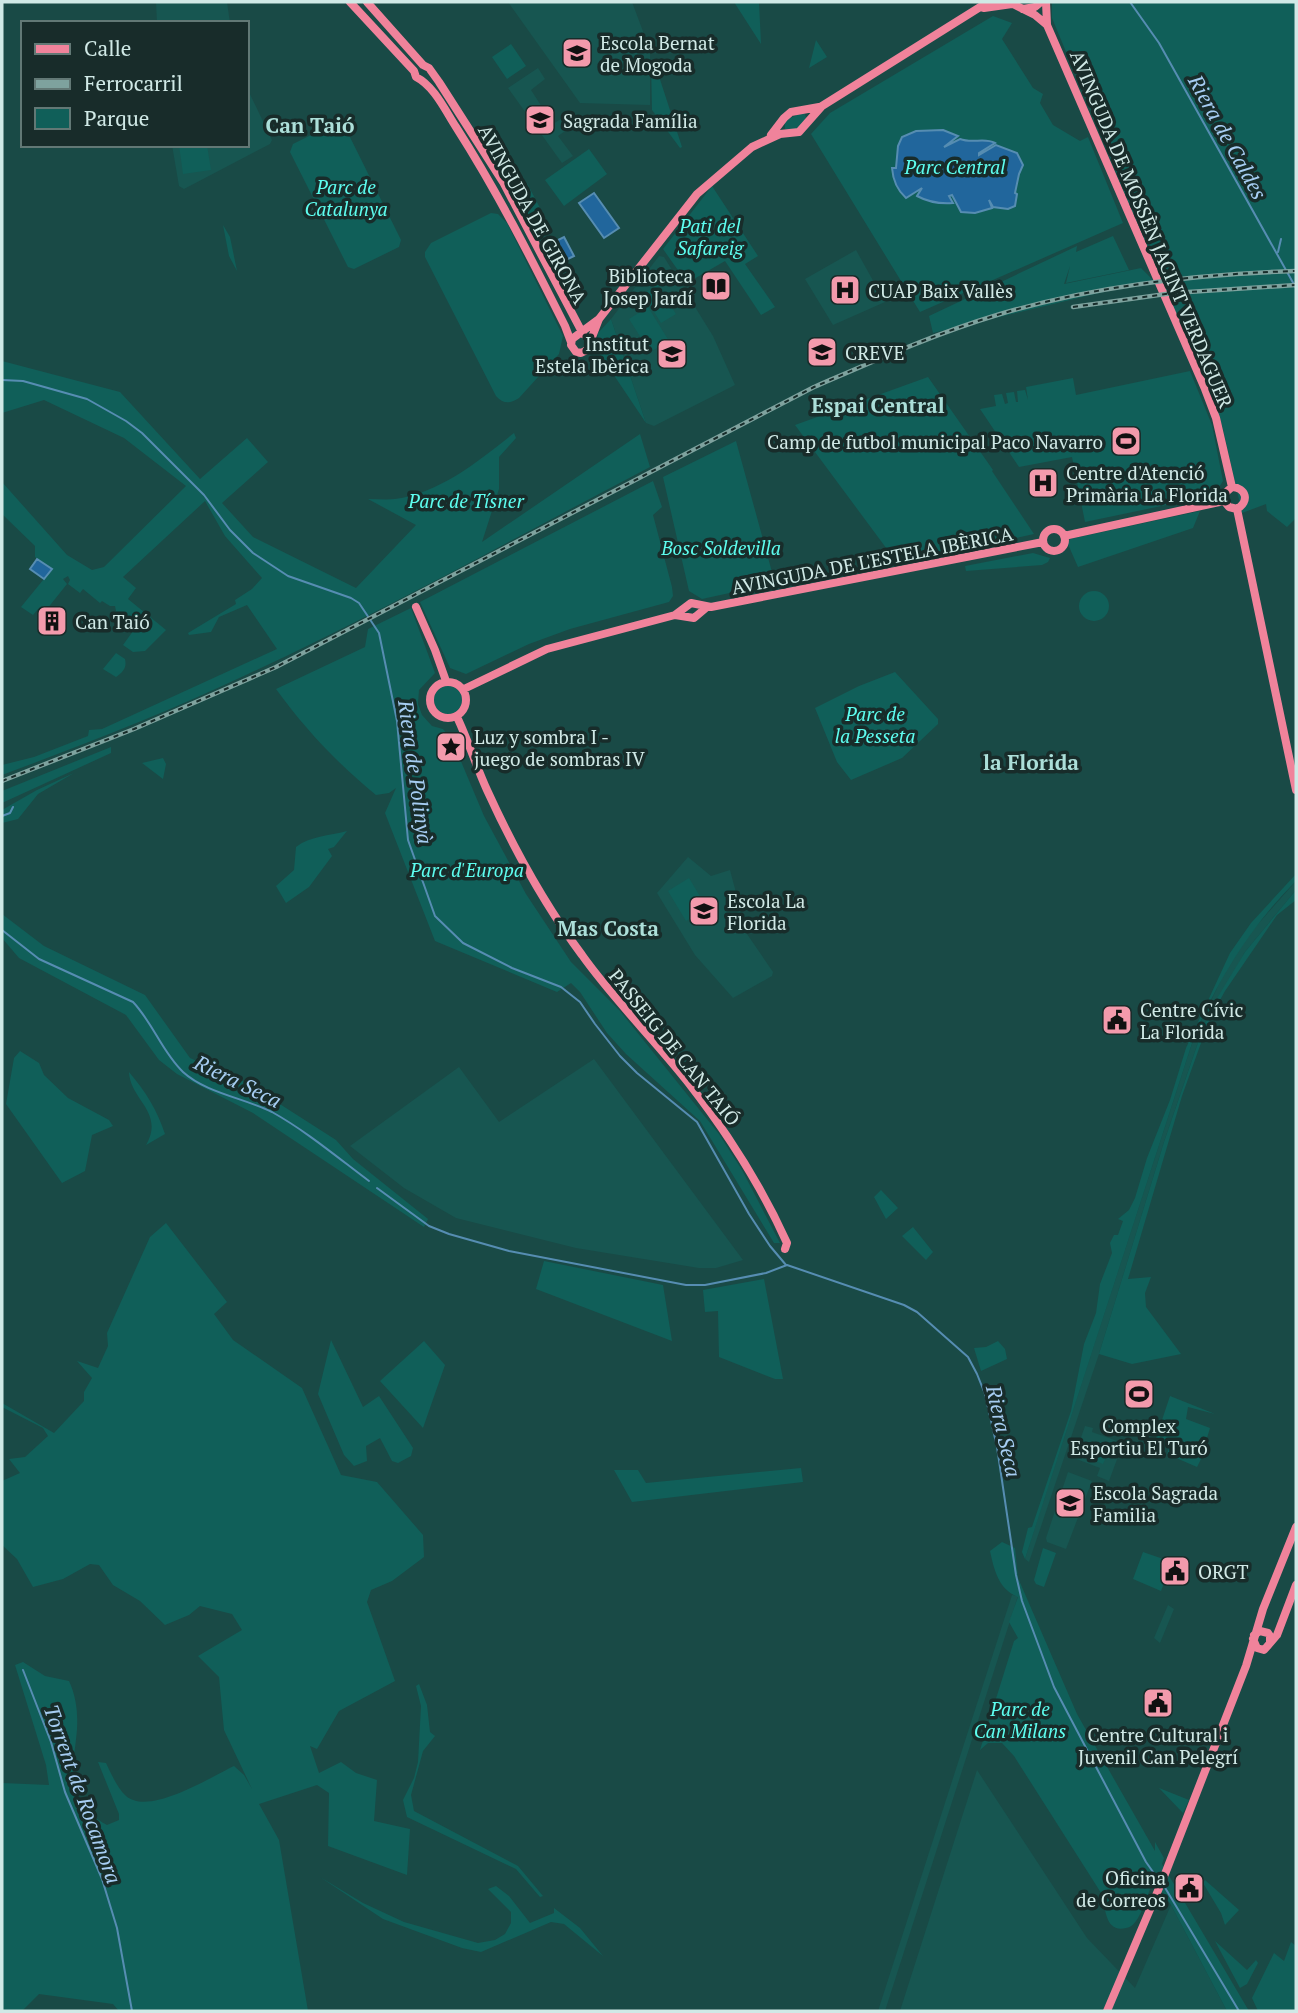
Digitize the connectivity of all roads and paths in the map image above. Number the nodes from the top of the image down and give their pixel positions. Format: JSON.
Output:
{"nodes":[{"id":1,"x":350,"y":2,"type":"edge"},
{"id":2,"x":367,"y":2,"type":"edge"},
{"id":3,"x":988,"y":2,"type":"edge"},
{"id":4,"x":1043,"y":2,"type":"edge"},
{"id":5,"x":1011,"y":3,"type":"edge"},
{"id":6,"x":979,"y":9,"type":"junction"},
{"id":7,"x":1023,"y":9,"type":"junction"},
{"id":8,"x":1047,"y":25,"type":"junction"},
{"id":9,"x":423,"y":65,"type":"junction"},
{"id":10,"x":415,"y":71,"type":"junction"},
{"id":11,"x":432,"y":72,"type":"junction"},
{"id":12,"x":424,"y":80,"type":"junction"},
{"id":13,"x":822,"y":106,"type":"junction"},
{"id":14,"x":807,"y":110,"type":"junction"},
{"id":15,"x":811,"y":119,"type":"junction"},
{"id":16,"x":783,"y":129,"type":"junction"},
{"id":17,"x":595,"y":321,"type":"junction"},
{"id":18,"x":575,"y":322,"type":"junction"},
{"id":19,"x":580,"y":337,"type":"junction"},
{"id":20,"x":1232,"y":487,"type":"junction"},
{"id":21,"x":1224,"y":501,"type":"junction"},
{"id":22,"x":1237,"y":509,"type":"junction"},
{"id":23,"x":1064,"y":536,"type":"junction"},
{"id":24,"x":1043,"y":542,"type":"junction"},
{"id":25,"x":416,"y":607,"type":"dead end"},
{"id":26,"x":698,"y":610,"type":"junction"},
{"id":27,"x":685,"y":611,"type":"junction"},
{"id":28,"x":446,"y":681,"type":"junction"},
{"id":29,"x":464,"y":689,"type":"junction"},
{"id":30,"x":457,"y":716,"type":"junction"},
{"id":31,"x":1296,"y":790,"type":"edge"},
{"id":32,"x":785,"y":1249,"type":"dead end"},
{"id":33,"x":1296,"y":1527,"type":"edge"},
{"id":34,"x":1296,"y":1585,"type":"edge"},
{"id":35,"x":1254,"y":1637,"type":"junction"},
{"id":36,"x":1270,"y":1643,"type":"junction"},
{"id":37,"x":1259,"y":1649,"type":"junction"},
{"id":38,"x":1247,"y":1663,"type":"junction"},
{"id":39,"x":1107,"y":2011,"type":"edge"}],
"edges":[{"from":1,"to":10,"type":"main road"},
{"from":2,"to":9,"type":"main road"},
{"from":3,"to":6,"type":"main road"},
{"from":4,"to":7,"type":"main road"},
{"from":4,"to":8,"type":"main road","name":"AVINGUDA DE MOSSÈN JACINT VERDAGUER"},
{"from":5,"to":6,"type":"main road"},
{"from":5,"to":7,"type":"main road"},
{"from":6,"to":13,"type":"main road"},
{"from":7,"to":8,"type":"main road"},
{"from":8,"to":20,"type":"main road","name":"AVINGUDA DE MOSSÈN JACINT VERDAGUER"},
{"from":9,"to":10,"type":"main road"},
{"from":9,"to":11,"type":"main road"},
{"from":10,"to":12,"type":"main road"},
{"from":11,"to":12,"type":"main road"},
{"from":11,"to":18,"type":"main road","name":"AVINGUDA DE GIRONA"},
{"from":12,"to":19,"type":"main road","name":"AVINGUDA DE GIRONA"},
{"from":13,"to":14,"type":"main road"},
{"from":13,"to":15,"type":"main road"},
{"from":14,"to":15,"type":"main road"},
{"from":14,"to":16,"type":"main road"},
{"from":15,"to":16,"type":"main road"},
{"from":16,"to":17,"type":"main road"},
{"from":17,"to":18,"type":"main road"},
{"from":17,"to":19,"type":"main road"},
{"from":17,"to":19,"type":"main road"},
{"from":18,"to":19,"type":"main road","name":"AVINGUDA DE GIRONA"},
{"from":20,"to":21,"type":"main road"},
{"from":20,"to":22,"type":"main road"},
{"from":21,"to":22,"type":"main road"},
{"from":21,"to":23,"type":"main road"},
{"from":22,"to":31,"type":"main road"},
{"from":23,"to":24,"type":"main road"},
{"from":23,"to":24,"type":"main road"},
{"from":24,"to":26,"type":"main road","name":"AVINGUDA DE L'ESTELA IBÈRICA"},
{"from":25,"to":28,"type":"main road"},
{"from":26,"to":27,"type":"main road"},
{"from":26,"to":27,"type":"main road"},
{"from":27,"to":29,"type":"main road"},
{"from":28,"to":29,"type":"main road"},
{"from":28,"to":30,"type":"main road"},
{"from":29,"to":30,"type":"main road"},
{"from":30,"to":32,"type":"main road","name":"PASSEIG DE CAN TAIÓ"},
{"from":33,"to":35,"type":"main road"},
{"from":34,"to":36,"type":"main road"},
{"from":35,"to":36,"type":"main road"},
{"from":35,"to":37,"type":"main road"},
{"from":35,"to":38,"type":"main road"},
{"from":36,"to":37,"type":"main road"},
{"from":37,"to":38,"type":"main road"},
{"from":38,"to":39,"type":"main road"}]}
